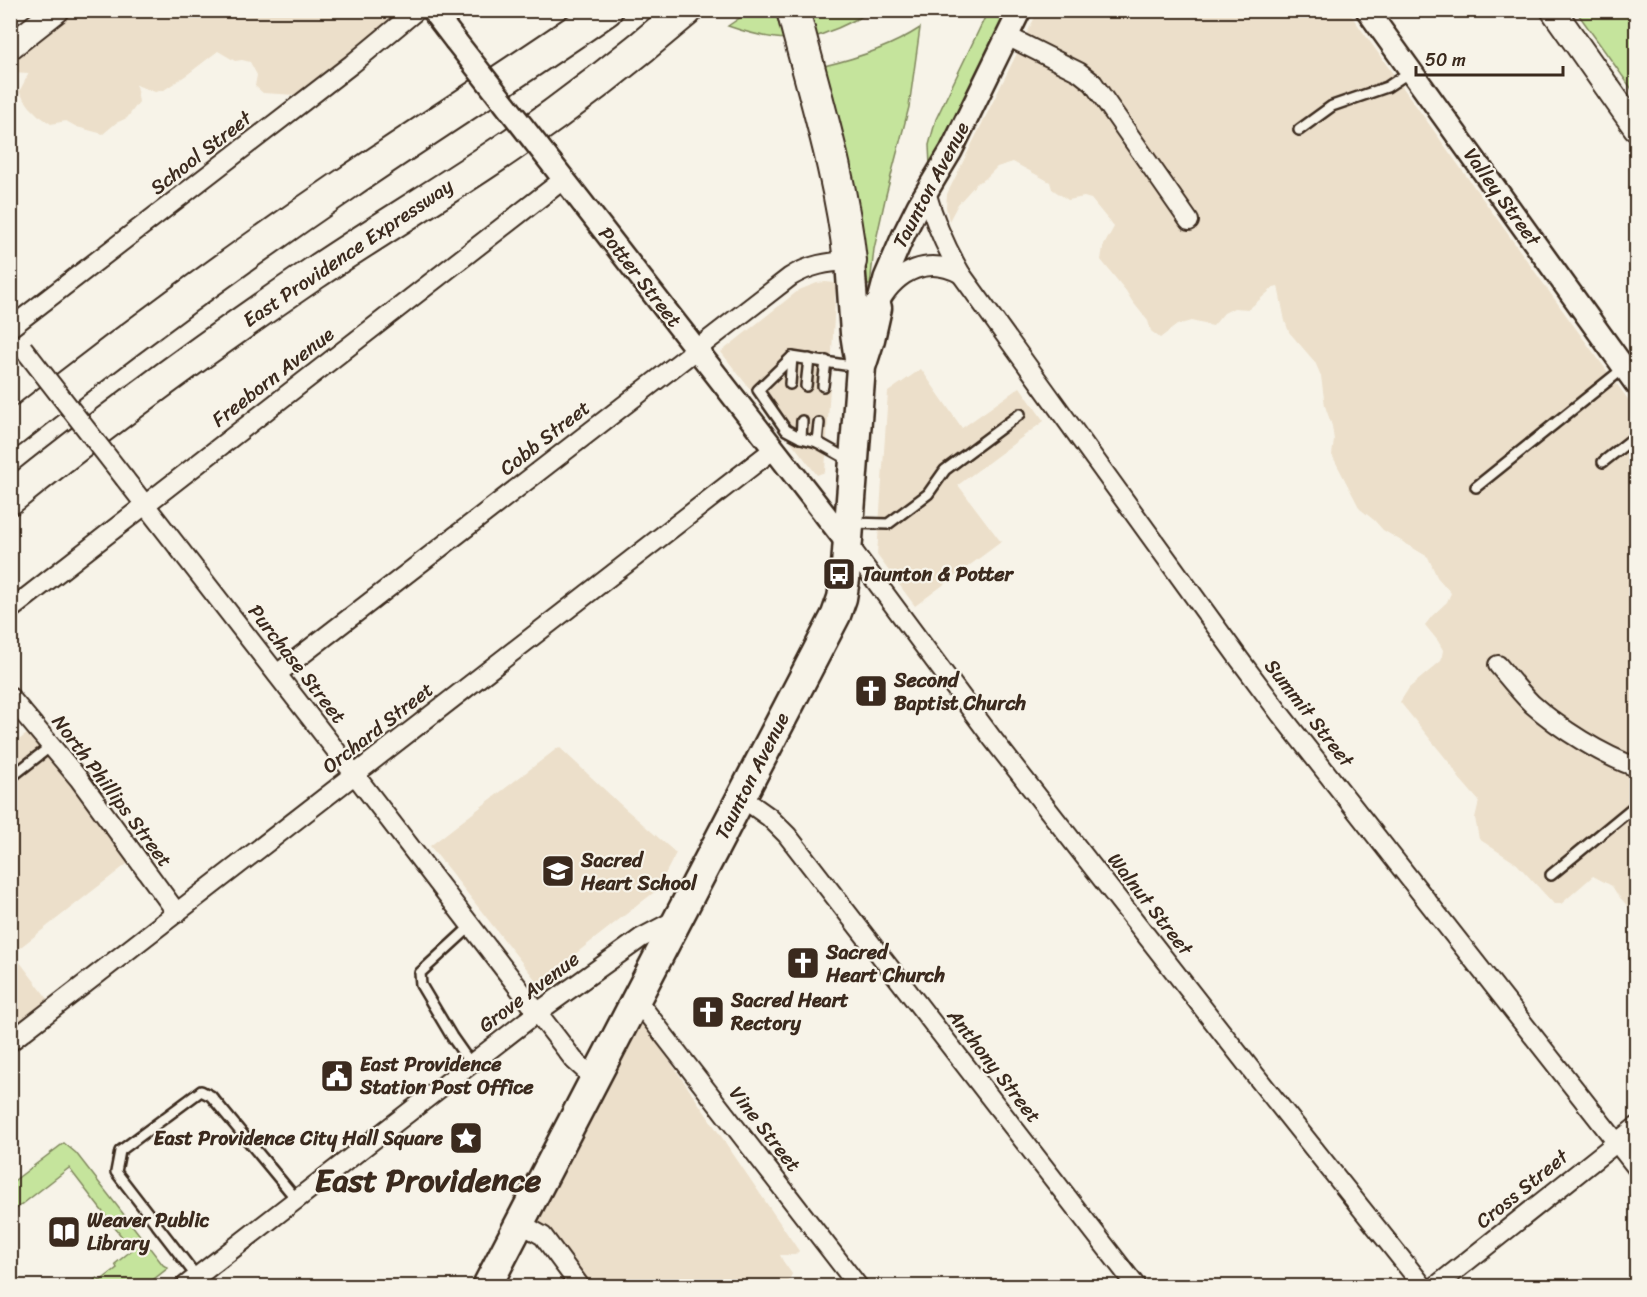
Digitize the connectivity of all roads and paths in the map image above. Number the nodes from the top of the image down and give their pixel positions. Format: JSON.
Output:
{"nodes":[{"id":1,"x":57,"y":10,"type":"edge"},
{"id":2,"x":417,"y":10,"type":"edge"},
{"id":3,"x":432,"y":10,"type":"edge"},
{"id":4,"x":606,"y":10,"type":"edge"},
{"id":5,"x":686,"y":10,"type":"edge"},
{"id":6,"x":793,"y":10,"type":"edge"},
{"id":7,"x":1020,"y":10,"type":"edge"},
{"id":8,"x":1367,"y":10,"type":"edge"},
{"id":9,"x":1553,"y":10,"type":"edge"},
{"id":10,"x":1008,"y":36,"type":"junction"},
{"id":11,"x":10,"y":47,"type":"edge"},
{"id":12,"x":1411,"y":71,"type":"junction"},
{"id":13,"x":1636,"y":128,"type":"edge"},
{"id":14,"x":1299,"y":130,"type":"dead end"},
{"id":15,"x":558,"y":172,"type":"junction"},
{"id":16,"x":926,"y":192,"type":"junction"},
{"id":17,"x":1189,"y":221,"type":"dead end"},
{"id":18,"x":850,"y":261,"type":"junction"},
{"id":19,"x":962,"y":274,"type":"junction"},
{"id":20,"x":877,"y":308,"type":"junction"},
{"id":21,"x":10,"y":330,"type":"edge"},
{"id":22,"x":696,"y":350,"type":"junction"},
{"id":23,"x":792,"y":357,"type":"junction"},
{"id":24,"x":809,"y":359,"type":"junction"},
{"id":25,"x":825,"y":362,"type":"junction"},
{"id":26,"x":861,"y":367,"type":"junction"},
{"id":27,"x":1630,"y":376,"type":"edge"},
{"id":28,"x":790,"y":384,"type":"dead end"},
{"id":29,"x":806,"y":386,"type":"dead end"},
{"id":30,"x":823,"y":386,"type":"dead end"},
{"id":31,"x":1020,"y":414,"type":"dead end"},
{"id":32,"x":787,"y":420,"type":"dead end"},
{"id":33,"x":802,"y":421,"type":"dead end"},
{"id":34,"x":819,"y":423,"type":"dead end"},
{"id":35,"x":10,"y":432,"type":"edge"},
{"id":36,"x":1636,"y":436,"type":"edge"},
{"id":37,"x":801,"y":438,"type":"junction"},
{"id":38,"x":777,"y":439,"type":"junction"},
{"id":39,"x":817,"y":442,"type":"junction"},
{"id":40,"x":854,"y":462,"type":"junction"},
{"id":41,"x":1603,"y":462,"type":"dead end"},
{"id":42,"x":1476,"y":487,"type":"dead end"},
{"id":43,"x":10,"y":498,"type":"edge"},
{"id":44,"x":145,"y":505,"type":"junction"},
{"id":45,"x":848,"y":533,"type":"junction"},
{"id":46,"x":10,"y":610,"type":"edge"},
{"id":47,"x":1498,"y":665,"type":"dead end"},
{"id":48,"x":277,"y":674,"type":"junction"},
{"id":49,"x":10,"y":697,"type":"edge"},
{"id":50,"x":51,"y":746,"type":"junction"},
{"id":51,"x":1636,"y":767,"type":"edge"},
{"id":52,"x":355,"y":775,"type":"junction"},
{"id":53,"x":10,"y":778,"type":"edge"},
{"id":54,"x":741,"y":797,"type":"junction"},
{"id":55,"x":1636,"y":805,"type":"edge"},
{"id":56,"x":1551,"y":875,"type":"dead end"},
{"id":57,"x":177,"y":913,"type":"junction"},
{"id":58,"x":678,"y":918,"type":"junction"},
{"id":59,"x":471,"y":926,"type":"junction"},
{"id":60,"x":636,"y":999,"type":"junction"},
{"id":61,"x":538,"y":1012,"type":"junction"},
{"id":62,"x":10,"y":1042,"type":"edge"},
{"id":63,"x":471,"y":1064,"type":"junction"},
{"id":64,"x":595,"y":1079,"type":"junction"},
{"id":65,"x":1636,"y":1127,"type":"edge"},
{"id":66,"x":1617,"y":1142,"type":"junction"},
{"id":67,"x":1636,"y":1167,"type":"edge"},
{"id":68,"x":297,"y":1200,"type":"junction"},
{"id":69,"x":520,"y":1223,"type":"junction"},
{"id":70,"x":191,"y":1282,"type":"edge"},
{"id":71,"x":486,"y":1287,"type":"edge"},
{"id":72,"x":580,"y":1287,"type":"edge"},
{"id":73,"x":858,"y":1287,"type":"edge"},
{"id":74,"x":1136,"y":1287,"type":"edge"},
{"id":75,"x":1423,"y":1287,"type":"edge"},
{"id":76,"x":1436,"y":1287,"type":"edge"}],
"edges":[{"from":1,"to":11,"type":"main road"},
{"from":2,"to":21,"type":"street","name":"School Street"},
{"from":3,"to":15,"type":"street","name":"Potter Street","bridge":true},
{"from":4,"to":35,"type":"highway"},
{"from":5,"to":43,"type":"highway","name":"East Providence Expressway"},
{"from":6,"to":18,"type":"highway"},
{"from":7,"to":10,"type":"street","name":"Taunton Avenue"},
{"from":8,"to":12,"type":"street","name":"Valley Street"},
{"from":9,"to":13,"type":"main road"},
{"from":10,"to":16,"type":"street","name":"Taunton Avenue"},
{"from":10,"to":17,"type":"street"},
{"from":12,"to":14,"type":"lane"},
{"from":12,"to":27,"type":"street","name":"Valley Street"},
{"from":15,"to":22,"type":"street","name":"Potter Street"},
{"from":15,"to":44,"type":"street","name":"Freeborn Avenue"},
{"from":16,"to":19,"type":"street","name":"Summit Street"},
{"from":16,"to":20,"type":"street","name":"Taunton Avenue"},
{"from":18,"to":22,"type":"street","name":"Cobb Street"},
{"from":18,"to":26,"type":"highway","name":"Taunton Avenue"},
{"from":19,"to":20,"type":"street"},
{"from":19,"to":66,"type":"street","name":"Summit Street"},
{"from":20,"to":26,"type":"highway","name":"Taunton Avenue"},
{"from":21,"to":44,"type":"street","name":"Purchase Street","bridge":true},
{"from":22,"to":38,"type":"street","name":"Potter Street"},
{"from":22,"to":48,"type":"street","name":"Cobb Street"},
{"from":23,"to":24,"type":"lane"},
{"from":23,"to":28,"type":"lane"},
{"from":23,"to":38,"type":"lane"},
{"from":24,"to":25,"type":"lane"},
{"from":24,"to":29,"type":"lane"},
{"from":25,"to":26,"type":"lane"},
{"from":25,"to":30,"type":"lane"},
{"from":26,"to":40,"type":"highway","name":"Taunton Avenue"},
{"from":27,"to":42,"type":"lane"},
{"from":31,"to":45,"type":"lane"},
{"from":32,"to":38,"type":"lane"},
{"from":33,"to":37,"type":"lane"},
{"from":34,"to":39,"type":"lane"},
{"from":36,"to":41,"type":"lane"},
{"from":37,"to":38,"type":"lane"},
{"from":37,"to":39,"type":"lane"},
{"from":38,"to":45,"type":"street","name":"Potter Street"},
{"from":38,"to":52,"type":"street","name":"Orchard Street"},
{"from":39,"to":40,"type":"lane"},
{"from":40,"to":45,"type":"highway","name":"Taunton Avenue"},
{"from":44,"to":46,"type":"street","name":"Freeborn Avenue"},
{"from":44,"to":48,"type":"street","name":"Purchase Street"},
{"from":45,"to":54,"type":"highway","name":"Taunton Avenue"},
{"from":45,"to":75,"type":"street","name":"Walnut Street"},
{"from":47,"to":51,"type":"street"},
{"from":48,"to":52,"type":"street","name":"Purchase Street"},
{"from":49,"to":50,"type":"street","name":"North Phillips Street"},
{"from":50,"to":53,"type":"lane"},
{"from":50,"to":57,"type":"street","name":"North Phillips Street"},
{"from":52,"to":57,"type":"street","name":"Orchard Street"},
{"from":52,"to":59,"type":"street","name":"Purchase Street"},
{"from":54,"to":58,"type":"highway","name":"Taunton Avenue"},
{"from":54,"to":74,"type":"street","name":"Anthony Street"},
{"from":55,"to":56,"type":"lane"},
{"from":57,"to":62,"type":"street","name":"Orchard Street"},
{"from":58,"to":60,"type":"highway","name":"Taunton Avenue"},
{"from":58,"to":61,"type":"street","name":"Grove Avenue"},
{"from":59,"to":61,"type":"street","name":"Purchase Street"},
{"from":59,"to":63,"type":"lane"},
{"from":60,"to":64,"type":"highway","name":"Taunton Avenue"},
{"from":60,"to":73,"type":"street","name":"Vine Street"},
{"from":61,"to":63,"type":"street","name":"Grove Avenue"},
{"from":61,"to":64,"type":"street","name":"Purchase Street"},
{"from":63,"to":68,"type":"street","name":"Grove Avenue"},
{"from":64,"to":69,"type":"highway","name":"Taunton Avenue"},
{"from":65,"to":66,"type":"street","name":"Cross Street"},
{"from":66,"to":67,"type":"street","name":"Summit Street"},
{"from":66,"to":76,"type":"street","name":"Cross Street"},
{"from":68,"to":70,"type":"street","name":"Grove Avenue"},
{"from":68,"to":70,"type":"lane"},
{"from":69,"to":71,"type":"highway","name":"Taunton Avenue"},
{"from":69,"to":72,"type":"street"}]}
